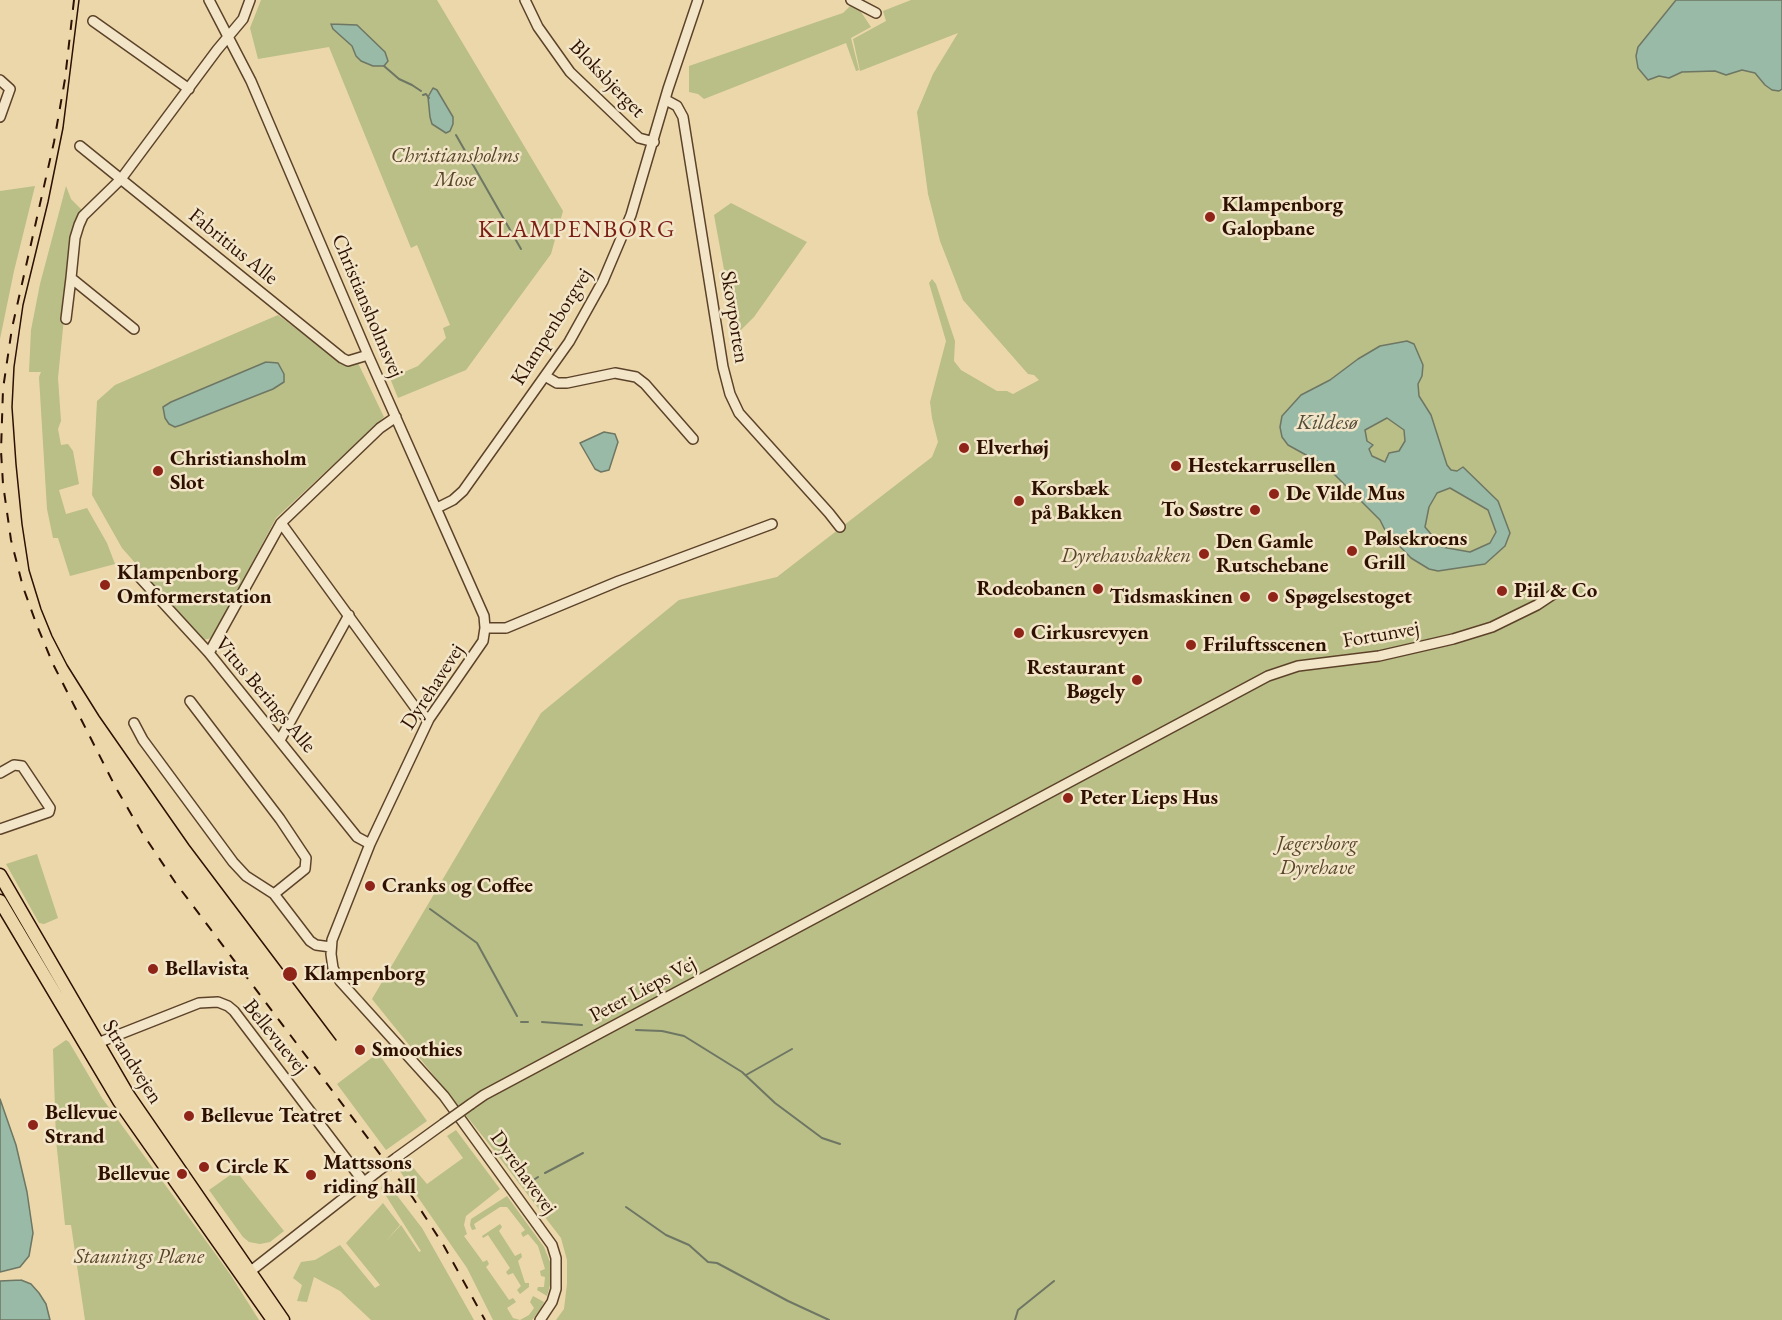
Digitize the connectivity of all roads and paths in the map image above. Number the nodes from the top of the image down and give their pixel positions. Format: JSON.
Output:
{"nodes":[{"id":1,"x":209,"y":0,"type":"edge"},
{"id":2,"x":250,"y":0,"type":"edge"},
{"id":3,"x":525,"y":0,"type":"edge"},
{"id":4,"x":698,"y":0,"type":"edge"},
{"id":5,"x":851,"y":0,"type":"edge"},
{"id":6,"x":876,"y":13,"type":"dead end"},
{"id":7,"x":93,"y":21,"type":"dead end"},
{"id":8,"x":228,"y":37,"type":"junction"},
{"id":9,"x":0,"y":80,"type":"edge"},
{"id":10,"x":189,"y":89,"type":"junction"},
{"id":11,"x":666,"y":100,"type":"junction"},
{"id":12,"x":0,"y":117,"type":"edge"},
{"id":13,"x":654,"y":142,"type":"junction"},
{"id":14,"x":80,"y":146,"type":"dead end"},
{"id":15,"x":121,"y":179,"type":"junction"},
{"id":16,"x":71,"y":279,"type":"junction"},
{"id":17,"x":66,"y":319,"type":"dead end"},
{"id":18,"x":134,"y":329,"type":"dead end"},
{"id":19,"x":368,"y":356,"type":"junction"},
{"id":20,"x":545,"y":376,"type":"junction"},
{"id":21,"x":396,"y":417,"type":"junction"},
{"id":22,"x":693,"y":439,"type":"dead end"},
{"id":23,"x":437,"y":508,"type":"junction"},
{"id":24,"x":281,"y":523,"type":"junction"},
{"id":25,"x":772,"y":524,"type":"dead end"},
{"id":26,"x":840,"y":527,"type":"dead end"},
{"id":27,"x":132,"y":569,"type":"dead end"},
{"id":28,"x":1555,"y":593,"type":"dead end"},
{"id":29,"x":349,"y":615,"type":"junction"},
{"id":30,"x":485,"y":628,"type":"junction"},
{"id":31,"x":208,"y":653,"type":"junction"},
{"id":32,"x":190,"y":701,"type":"dead end"},
{"id":33,"x":429,"y":719,"type":"junction"},
{"id":34,"x":134,"y":723,"type":"dead end"},
{"id":35,"x":280,"y":740,"type":"junction"},
{"id":36,"x":0,"y":773,"type":"edge"},
{"id":37,"x":1085,"y":773,"type":"joint"},
{"id":38,"x":0,"y":829,"type":"edge"},
{"id":39,"x":370,"y":844,"type":"junction"},
{"id":40,"x":0,"y":875,"type":"edge"},
{"id":41,"x":274,"y":894,"type":"junction"},
{"id":42,"x":0,"y":901,"type":"edge"},
{"id":43,"x":331,"y":947,"type":"junction"},
{"id":44,"x":92,"y":1046,"type":"junction"},
{"id":45,"x":363,"y":1181,"type":"junction"},
{"id":46,"x":247,"y":1274,"type":"junction"},
{"id":47,"x":273,"y":1320,"type":"edge"},
{"id":48,"x":283,"y":1320,"type":"edge"},
{"id":49,"x":540,"y":1320,"type":"edge"}],
"edges":[{"from":1,"to":8,"type":"street","name":"Christiansholmsvej"},
{"from":2,"to":8,"type":"street"},
{"from":3,"to":13,"type":"street","name":"Bloksbjerget"},
{"from":4,"to":11,"type":"street","name":"Klampenborgvej"},
{"from":5,"to":6,"type":"street"},
{"from":7,"to":10,"type":"street"},
{"from":8,"to":10,"type":"street"},
{"from":8,"to":19,"type":"street","name":"Christiansholmsvej"},
{"from":9,"to":12,"type":"street"},
{"from":10,"to":15,"type":"street"},
{"from":11,"to":13,"type":"street","name":"Klampenborgvej"},
{"from":11,"to":26,"type":"street","name":"Skovporten"},
{"from":13,"to":20,"type":"street","name":"Klampenborgvej"},
{"from":14,"to":15,"type":"street","name":"Fabritius Alle"},
{"from":15,"to":16,"type":"street"},
{"from":15,"to":19,"type":"street","name":"Fabritius Alle"},
{"from":16,"to":17,"type":"street"},
{"from":16,"to":18,"type":"street"},
{"from":19,"to":21,"type":"street","name":"Christiansholmsvej"},
{"from":20,"to":22,"type":"street"},
{"from":20,"to":23,"type":"street","name":"Klampenborgvej"},
{"from":21,"to":23,"type":"street","name":"Christiansholmsvej"},
{"from":21,"to":24,"type":"street"},
{"from":23,"to":30,"type":"street","name":"Christiansholmsvej"},
{"from":24,"to":29,"type":"street"},
{"from":24,"to":31,"type":"street"},
{"from":25,"to":30,"type":"street","name":"Dyrehavevej"},
{"from":27,"to":31,"type":"street","name":"Vitus Berings Alle"},
{"from":28,"to":37,"type":"street","name":"Fortunvej"},
{"from":29,"to":33,"type":"street"},
{"from":29,"to":35,"type":"street"},
{"from":30,"to":33,"type":"street","name":"Dyrehavevej"},
{"from":31,"to":35,"type":"street","name":"Vitus Berings Alle"},
{"from":32,"to":41,"type":"street"},
{"from":33,"to":39,"type":"street","name":"Dyrehavevej"},
{"from":34,"to":41,"type":"street"},
{"from":35,"to":39,"type":"street","name":"Vitus Berings Alle"},
{"from":36,"to":38,"type":"street"},
{"from":37,"to":45,"type":"street","name":"Peter Lieps Vej","bridge":true},
{"from":39,"to":43,"type":"street","name":"Dyrehavevej"},
{"from":40,"to":44,"type":"main road","name":"Strandvejen"},
{"from":41,"to":43,"type":"street"},
{"from":42,"to":44,"type":"main road","name":"Strandvejen"},
{"from":43,"to":49,"type":"street","name":"Dyrehavevej"},
{"from":44,"to":45,"type":"street","name":"Bellevuevej"},
{"from":44,"to":46,"type":"main road","name":"Strandvejen"},
{"from":45,"to":46,"type":"street","name":"Peter Lieps Vej"},
{"from":46,"to":47,"type":"main road","name":"Strandvejen"},
{"from":46,"to":48,"type":"main road","name":"Strandvejen"}]}
